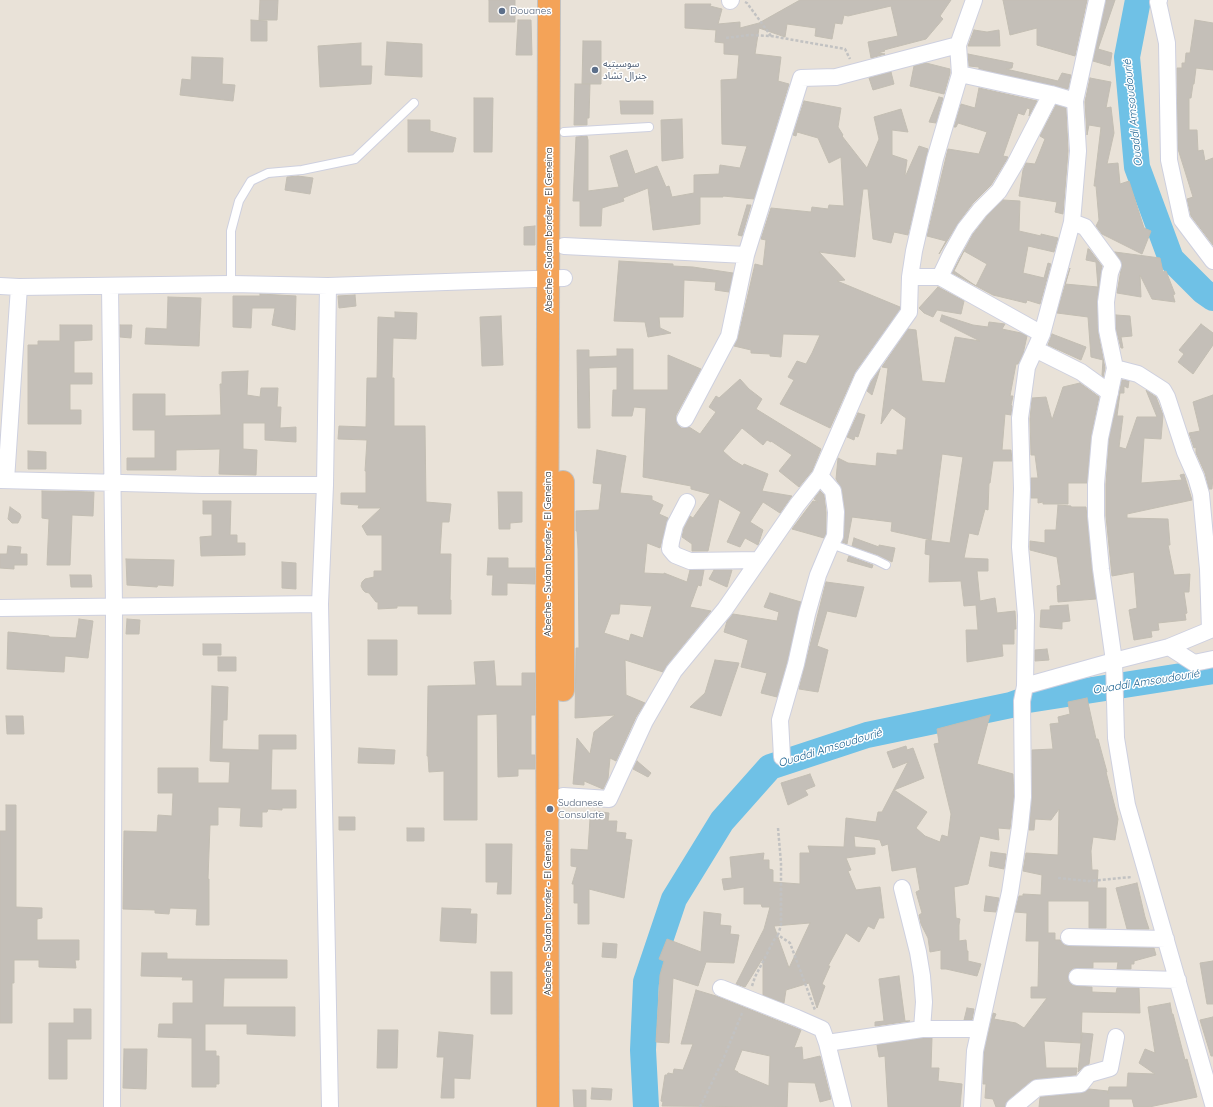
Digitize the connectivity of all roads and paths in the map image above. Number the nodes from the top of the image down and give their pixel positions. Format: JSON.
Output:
{"nodes":[{"id":1,"x":549,"y":0,"type":"edge"},
{"id":2,"x":563,"y":0,"type":"edge"},
{"id":3,"x":974,"y":0,"type":"edge"},
{"id":4,"x":1097,"y":0,"type":"edge"},
{"id":5,"x":1159,"y":0,"type":"edge"},
{"id":6,"x":731,"y":1,"type":"edge"},
{"id":7,"x":771,"y":36,"type":"junction"},
{"id":8,"x":726,"y":38,"type":"dead end"},
{"id":9,"x":958,"y":45,"type":"junction"},
{"id":10,"x":856,"y":71,"type":"junction"},
{"id":11,"x":960,"y":74,"type":"junction"},
{"id":12,"x":1052,"y":94,"type":"junction"},
{"id":13,"x":1075,"y":101,"type":"junction"},
{"id":14,"x":414,"y":103,"type":"dead end"},
{"id":15,"x":649,"y":127,"type":"dead end"},
{"id":16,"x":564,"y":132,"type":"junction"},
{"id":17,"x":1072,"y":222,"type":"junction"},
{"id":18,"x":564,"y":246,"type":"junction"},
{"id":19,"x":746,"y":255,"type":"junction"},
{"id":20,"x":1213,"y":261,"type":"edge"},
{"id":21,"x":910,"y":277,"type":"junction"},
{"id":22,"x":556,"y":278,"type":"junction"},
{"id":23,"x":940,"y":278,"type":"junction"},
{"id":24,"x":231,"y":284,"type":"junction"},
{"id":25,"x":0,"y":286,"type":"edge"},
{"id":26,"x":110,"y":286,"type":"junction"},
{"id":27,"x":328,"y":286,"type":"junction"},
{"id":28,"x":19,"y":287,"type":"junction"},
{"id":29,"x":1042,"y":334,"type":"junction"},
{"id":30,"x":1035,"y":349,"type":"junction"},
{"id":31,"x":1115,"y":368,"type":"junction"},
{"id":32,"x":1110,"y":393,"type":"junction"},
{"id":33,"x":685,"y":419,"type":"dead end"},
{"id":34,"x":820,"y":476,"type":"junction"},
{"id":35,"x":3,"y":480,"type":"edge"},
{"id":36,"x":112,"y":482,"type":"junction"},
{"id":37,"x":325,"y":485,"type":"junction"},
{"id":38,"x":687,"y":502,"type":"dead end"},
{"id":39,"x":831,"y":544,"type":"junction"},
{"id":40,"x":759,"y":560,"type":"junction"},
{"id":41,"x":886,"y":566,"type":"dead end"},
{"id":42,"x":320,"y":604,"type":"junction"},
{"id":43,"x":114,"y":607,"type":"junction"},
{"id":44,"x":0,"y":608,"type":"edge"},
{"id":45,"x":555,"y":638,"type":"junction"},
{"id":46,"x":1169,"y":647,"type":"junction"},
{"id":47,"x":1213,"y":659,"type":"edge"},
{"id":48,"x":1114,"y":661,"type":"junction"},
{"id":49,"x":1025,"y":686,"type":"junction"},
{"id":50,"x":782,"y":757,"type":"dead end"},
{"id":51,"x":563,"y":796,"type":"junction"},
{"id":52,"x":778,"y":828,"type":"dead end"},
{"id":53,"x":1146,"y":875,"type":"junction"},
{"id":54,"x":1058,"y":878,"type":"dead end"},
{"id":55,"x":902,"y":888,"type":"dead end"},
{"id":56,"x":778,"y":935,"type":"junction"},
{"id":57,"x":1069,"y":937,"type":"dead end"},
{"id":58,"x":1166,"y":939,"type":"junction"},
{"id":59,"x":1077,"y":977,"type":"dead end"},
{"id":60,"x":1178,"y":980,"type":"junction"},
{"id":61,"x":721,"y":988,"type":"dead end"},
{"id":62,"x":747,"y":999,"type":"junction"},
{"id":63,"x":922,"y":1029,"type":"junction"},
{"id":64,"x":979,"y":1029,"type":"junction"},
{"id":65,"x":824,"y":1036,"type":"junction"},
{"id":66,"x":1116,"y":1038,"type":"dead end"},
{"id":67,"x":1213,"y":1104,"type":"edge"},
{"id":68,"x":112,"y":1107,"type":"edge"},
{"id":69,"x":330,"y":1107,"type":"edge"},
{"id":70,"x":548,"y":1107,"type":"edge"},
{"id":71,"x":561,"y":1107,"type":"edge"},
{"id":72,"x":700,"y":1107,"type":"edge"},
{"id":73,"x":843,"y":1107,"type":"edge"},
{"id":74,"x":972,"y":1107,"type":"edge"},
{"id":75,"x":1014,"y":1107,"type":"edge"}],
"edges":[{"from":1,"to":22,"type":"highway","name":"Abeche - Sudan border - El Geneina"},
{"from":2,"to":16,"type":"highway","name":"Abeche - Sudan border - El Geneina"},
{"from":3,"to":9,"type":"street"},
{"from":4,"to":13,"type":"street"},
{"from":5,"to":20,"type":"street"},
{"from":6,"to":7,"type":"path"},
{"from":7,"to":8,"type":"path"},
{"from":7,"to":10,"type":"path"},
{"from":9,"to":10,"type":"street"},
{"from":9,"to":11,"type":"street"},
{"from":10,"to":19,"type":"street"},
{"from":11,"to":12,"type":"street"},
{"from":11,"to":21,"type":"street"},
{"from":12,"to":13,"type":"street"},
{"from":12,"to":23,"type":"street"},
{"from":13,"to":17,"type":"street"},
{"from":14,"to":24,"type":"lane"},
{"from":15,"to":16,"type":"lane"},
{"from":16,"to":18,"type":"highway","name":"Abeche - Sudan border - El Geneina"},
{"from":17,"to":29,"type":"street"},
{"from":17,"to":31,"type":"street"},
{"from":18,"to":19,"type":"street"},
{"from":18,"to":22,"type":"highway","name":"Abeche - Sudan border - El Geneina"},
{"from":19,"to":33,"type":"street"},
{"from":21,"to":23,"type":"street"},
{"from":21,"to":34,"type":"street"},
{"from":22,"to":27,"type":"street"},
{"from":22,"to":45,"type":"highway","name":"Abeche - Sudan border - El Geneina"},
{"from":23,"to":29,"type":"street"},
{"from":24,"to":26,"type":"street"},
{"from":24,"to":27,"type":"street"},
{"from":25,"to":28,"type":"street"},
{"from":26,"to":28,"type":"street"},
{"from":26,"to":36,"type":"street"},
{"from":27,"to":37,"type":"street"},
{"from":28,"to":35,"type":"street"},
{"from":29,"to":30,"type":"street"},
{"from":30,"to":32,"type":"street"},
{"from":30,"to":49,"type":"street"},
{"from":31,"to":32,"type":"street"},
{"from":31,"to":46,"type":"street"},
{"from":32,"to":48,"type":"street"},
{"from":34,"to":39,"type":"street"},
{"from":34,"to":40,"type":"street"},
{"from":35,"to":36,"type":"street"},
{"from":36,"to":37,"type":"street"},
{"from":36,"to":43,"type":"street"},
{"from":37,"to":42,"type":"street"},
{"from":38,"to":40,"type":"street"},
{"from":39,"to":41,"type":"lane"},
{"from":39,"to":50,"type":"street"},
{"from":40,"to":51,"type":"street"},
{"from":42,"to":43,"type":"street"},
{"from":42,"to":69,"type":"street"},
{"from":43,"to":44,"type":"street"},
{"from":43,"to":68,"type":"street"},
{"from":45,"to":51,"type":"highway","name":"Abeche - Sudan border - El Geneina"},
{"from":45,"to":70,"type":"highway","name":"Abeche - Sudan border - El Geneina"},
{"from":46,"to":47,"type":"street"},
{"from":46,"to":48,"type":"street"},
{"from":48,"to":49,"type":"street"},
{"from":48,"to":53,"type":"street"},
{"from":49,"to":64,"type":"street"},
{"from":51,"to":71,"type":"highway","name":"Abeche - Sudan border - El Geneina"},
{"from":52,"to":56,"type":"path"},
{"from":53,"to":54,"type":"path"},
{"from":53,"to":58,"type":"street"},
{"from":55,"to":63,"type":"street"},
{"from":56,"to":62,"type":"path"},
{"from":56,"to":65,"type":"path"},
{"from":57,"to":58,"type":"street"},
{"from":58,"to":60,"type":"street"},
{"from":59,"to":60,"type":"street"},
{"from":60,"to":67,"type":"street"},
{"from":61,"to":62,"type":"street"},
{"from":62,"to":65,"type":"street"},
{"from":62,"to":72,"type":"path"},
{"from":63,"to":64,"type":"street"},
{"from":63,"to":65,"type":"street"},
{"from":64,"to":74,"type":"street"},
{"from":65,"to":73,"type":"street"},
{"from":66,"to":75,"type":"street"}]}
